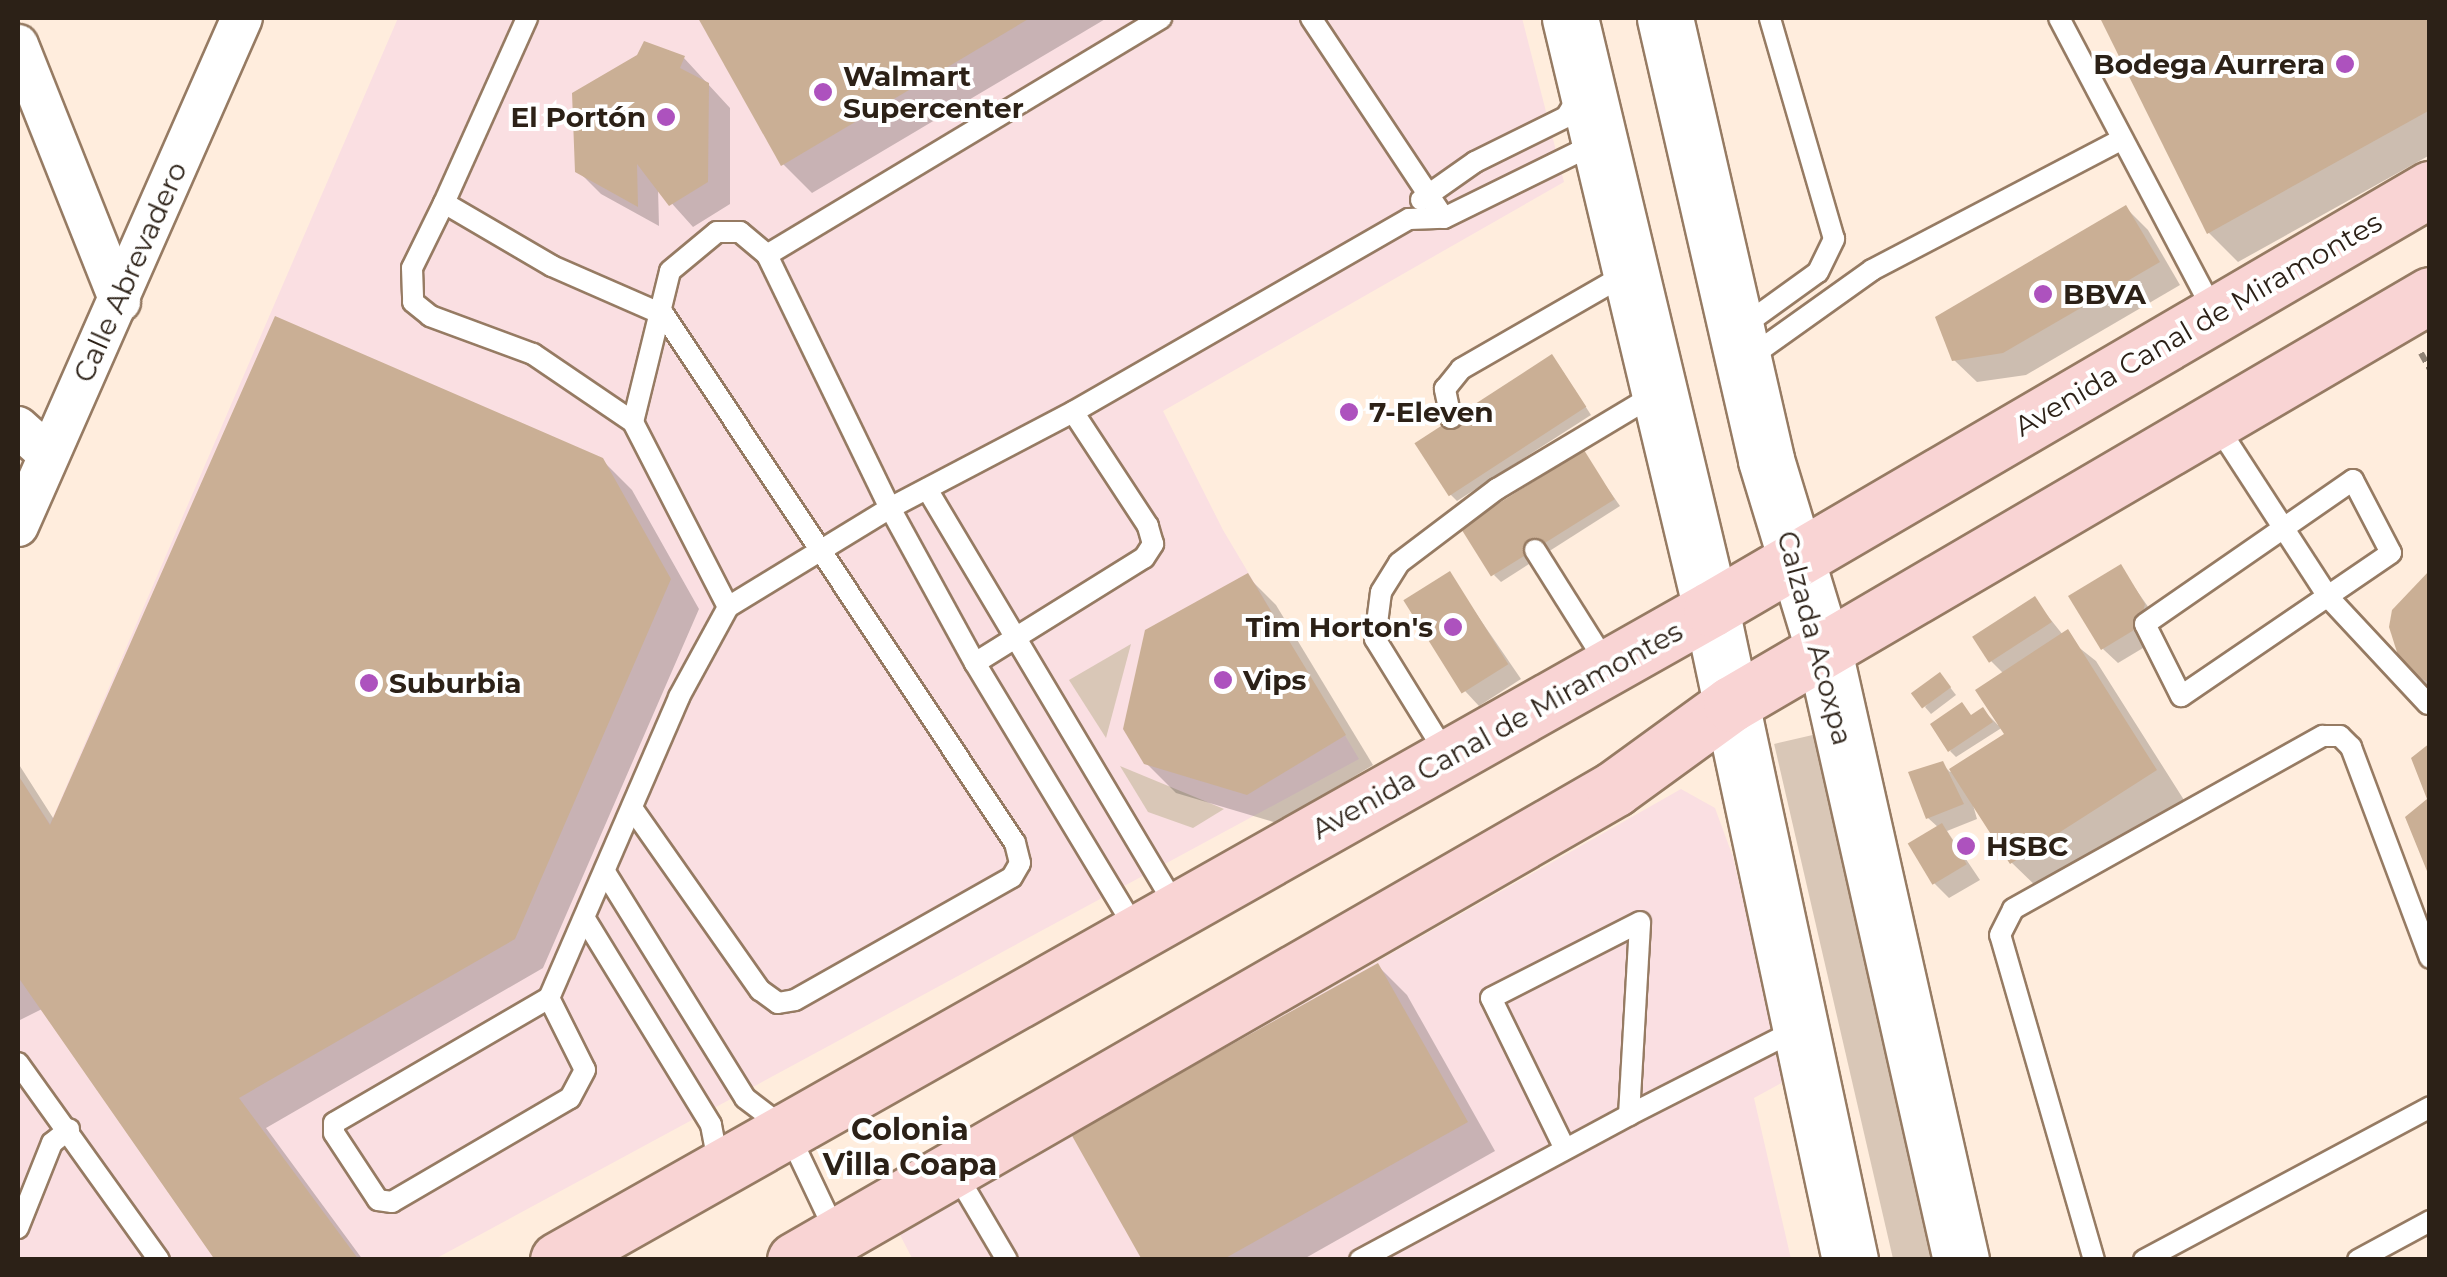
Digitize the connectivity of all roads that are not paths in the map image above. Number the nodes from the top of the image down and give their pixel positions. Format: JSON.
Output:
{"nodes":[{"id":1,"x":242,"y":18,"type":"edge"},
{"id":2,"x":527,"y":18,"type":"edge"},
{"id":3,"x":1161,"y":18,"type":"edge"},
{"id":4,"x":1312,"y":18,"type":"edge"},
{"id":5,"x":1570,"y":18,"type":"edge"},
{"id":6,"x":1666,"y":18,"type":"edge"},
{"id":7,"x":1770,"y":18,"type":"edge"},
{"id":8,"x":2059,"y":18,"type":"edge"},
{"id":9,"x":18,"y":46,"type":"edge"},
{"id":10,"x":1585,"y":86,"type":"junction"},
{"id":11,"x":2121,"y":140,"type":"junction"},
{"id":12,"x":1604,"y":166,"type":"junction"},
{"id":13,"x":2430,"y":190,"type":"edge"},
{"id":14,"x":1427,"y":192,"type":"junction"},
{"id":15,"x":444,"y":203,"type":"junction"},
{"id":16,"x":1444,"y":218,"type":"junction"},
{"id":17,"x":1410,"y":219,"type":"junction"},
{"id":18,"x":767,"y":255,"type":"junction"},
{"id":19,"x":1628,"y":273,"type":"junction"},
{"id":20,"x":2430,"y":295,"type":"edge"},
{"id":21,"x":120,"y":301,"type":"junction"},
{"id":22,"x":2215,"y":314,"type":"junction"},
{"id":23,"x":664,"y":315,"type":"junction"},
{"id":24,"x":1741,"y":346,"type":"junction"},
{"id":25,"x":1660,"y":392,"type":"junction"},
{"id":26,"x":1072,"y":412,"type":"junction"},
{"id":27,"x":1451,"y":418,"type":"dead end"},
{"id":28,"x":2212,"y":420,"type":"junction"},
{"id":29,"x":633,"y":422,"type":"junction"},
{"id":30,"x":18,"y":426,"type":"edge"},
{"id":31,"x":48,"y":454,"type":"junction"},
{"id":32,"x":927,"y":489,"type":"junction"},
{"id":33,"x":890,"y":508,"type":"junction"},
{"id":34,"x":2282,"y":524,"type":"junction"},
{"id":35,"x":18,"y":526,"type":"edge"},
{"id":36,"x":820,"y":548,"type":"junction"},
{"id":37,"x":1535,"y":550,"type":"dead end"},
{"id":38,"x":1793,"y":559,"type":"junction"},
{"id":39,"x":2329,"y":598,"type":"junction"},
{"id":40,"x":728,"y":607,"type":"junction"},
{"id":41,"x":1712,"y":610,"type":"junction"},
{"id":42,"x":1010,"y":638,"type":"junction"},
{"id":43,"x":1824,"y":651,"type":"junction"},
{"id":44,"x":974,"y":663,"type":"junction"},
{"id":45,"x":1609,"y":668,"type":"junction"},
{"id":46,"x":1730,"y":704,"type":"junction"},
{"id":47,"x":2428,"y":704,"type":"edge"},
{"id":48,"x":1448,"y":758,"type":"junction"},
{"id":49,"x":632,"y":808,"type":"junction"},
{"id":50,"x":605,"y":872,"type":"junction"},
{"id":51,"x":585,"y":918,"type":"junction"},
{"id":52,"x":1158,"y":922,"type":"junction"},
{"id":53,"x":2430,"y":958,"type":"edge"},
{"id":54,"x":549,"y":998,"type":"junction"},
{"id":55,"x":1802,"y":1027,"type":"junction"},
{"id":56,"x":18,"y":1063,"type":"edge"},
{"id":57,"x":2430,"y":1107,"type":"edge"},
{"id":58,"x":1629,"y":1115,"type":"junction"},
{"id":59,"x":68,"y":1128,"type":"junction"},
{"id":60,"x":787,"y":1130,"type":"junction"},
{"id":61,"x":1565,"y":1150,"type":"junction"},
{"id":62,"x":953,"y":1168,"type":"junction"},
{"id":63,"x":719,"y":1170,"type":"junction"},
{"id":64,"x":2430,"y":1221,"type":"edge"},
{"id":65,"x":18,"y":1228,"type":"edge"},
{"id":66,"x":825,"y":1252,"type":"edge"},
{"id":67,"x":1838,"y":1254,"type":"edge"},
{"id":68,"x":159,"y":1260,"type":"edge"},
{"id":69,"x":558,"y":1260,"type":"edge"},
{"id":70,"x":1007,"y":1260,"type":"edge"},
{"id":71,"x":1360,"y":1260,"type":"edge"},
{"id":72,"x":1961,"y":1260,"type":"edge"},
{"id":73,"x":2094,"y":1260,"type":"edge"},
{"id":74,"x":2144,"y":1260,"type":"edge"},
{"id":75,"x":2358,"y":1260,"type":"edge"}],
"edges":[{"from":1,"to":21,"type":"street","name":"Calle Abrevadero"},
{"from":2,"to":15,"type":"lane"},
{"from":3,"to":18,"type":"lane"},
{"from":4,"to":14,"type":"lane"},
{"from":5,"to":10,"type":"main road"},
{"from":6,"to":24,"type":"main road","name":"Calzada Acoxpa"},
{"from":7,"to":24,"type":"lane"},
{"from":8,"to":11,"type":"lane"},
{"from":9,"to":21,"type":"street"},
{"from":10,"to":12,"type":"main road"},
{"from":10,"to":14,"type":"lane"},
{"from":11,"to":22,"type":"lane"},
{"from":11,"to":24,"type":"lane"},
{"from":12,"to":16,"type":"lane"},
{"from":12,"to":19,"type":"main road"},
{"from":13,"to":22,"type":"main road","name":"Avenida Canal de Miramontes"},
{"from":14,"to":16,"type":"lane"},
{"from":14,"to":17,"type":"lane"},
{"from":15,"to":23,"type":"lane"},
{"from":15,"to":29,"type":"lane"},
{"from":16,"to":17,"type":"lane"},
{"from":17,"to":26,"type":"lane"},
{"from":18,"to":23,"type":"lane"},
{"from":18,"to":33,"type":"lane"},
{"from":19,"to":25,"type":"main road"},
{"from":19,"to":27,"type":"lane"},
{"from":20,"to":28,"type":"main road"},
{"from":21,"to":31,"type":"street","name":"Calle Abrevadero"},
{"from":22,"to":38,"type":"main road","name":"Avenida Canal de Miramontes"},
{"from":23,"to":29,"type":"lane"},
{"from":23,"to":36,"type":"lane"},
{"from":24,"to":38,"type":"main road","name":"Calzada Acoxpa"},
{"from":25,"to":41,"type":"main road"},
{"from":25,"to":48,"type":"lane"},
{"from":26,"to":32,"type":"lane"},
{"from":26,"to":42,"type":"lane"},
{"from":28,"to":34,"type":"lane"},
{"from":28,"to":43,"type":"main road"},
{"from":29,"to":40,"type":"lane"},
{"from":30,"to":31,"type":"street"},
{"from":31,"to":35,"type":"street","name":"Calle Abrevadero"},
{"from":32,"to":33,"type":"lane"},
{"from":32,"to":42,"type":"lane"},
{"from":33,"to":36,"type":"lane"},
{"from":33,"to":44,"type":"lane"},
{"from":34,"to":39,"type":"lane"},
{"from":34,"to":39,"type":"lane"},
{"from":34,"to":39,"type":"lane"},
{"from":36,"to":40,"type":"lane"},
{"from":36,"to":49,"type":"lane"},
{"from":37,"to":45,"type":"lane"},
{"from":38,"to":41,"type":"main road","name":"Avenida Canal de Miramontes"},
{"from":38,"to":43,"type":"main road","name":"Calzada Acoxpa"},
{"from":39,"to":47,"type":"lane"},
{"from":40,"to":49,"type":"lane"},
{"from":41,"to":45,"type":"main road","name":"Avenida Canal de Miramontes"},
{"from":41,"to":46,"type":"main road"},
{"from":42,"to":44,"type":"lane"},
{"from":42,"to":52,"type":"lane"},
{"from":43,"to":46,"type":"main road"},
{"from":43,"to":72,"type":"main road","name":"Calzada Acoxpa"},
{"from":44,"to":52,"type":"lane"},
{"from":45,"to":48,"type":"main road","name":"Avenida Canal de Miramontes"},
{"from":46,"to":55,"type":"main road"},
{"from":46,"to":62,"type":"main road"},
{"from":48,"to":52,"type":"main road","name":"Avenida Canal de Miramontes"},
{"from":49,"to":50,"type":"lane"},
{"from":50,"to":51,"type":"lane"},
{"from":50,"to":60,"type":"lane"},
{"from":51,"to":54,"type":"lane"},
{"from":51,"to":63,"type":"lane"},
{"from":52,"to":60,"type":"main road","name":"Avenida Canal de Miramontes"},
{"from":53,"to":73,"type":"lane"},
{"from":54,"to":54,"type":"lane"},
{"from":55,"to":58,"type":"lane"},
{"from":55,"to":67,"type":"main road"},
{"from":56,"to":59,"type":"lane"},
{"from":57,"to":74,"type":"lane"},
{"from":58,"to":61,"type":"lane"},
{"from":58,"to":61,"type":"lane"},
{"from":59,"to":65,"type":"lane"},
{"from":59,"to":68,"type":"lane"},
{"from":60,"to":63,"type":"main road","name":"Avenida Canal de Miramontes"},
{"from":60,"to":66,"type":"lane"},
{"from":61,"to":71,"type":"lane"},
{"from":62,"to":66,"type":"main road"},
{"from":62,"to":70,"type":"lane"},
{"from":63,"to":69,"type":"main road","name":"Avenida Canal de Miramontes"},
{"from":64,"to":75,"type":"lane"}]}
